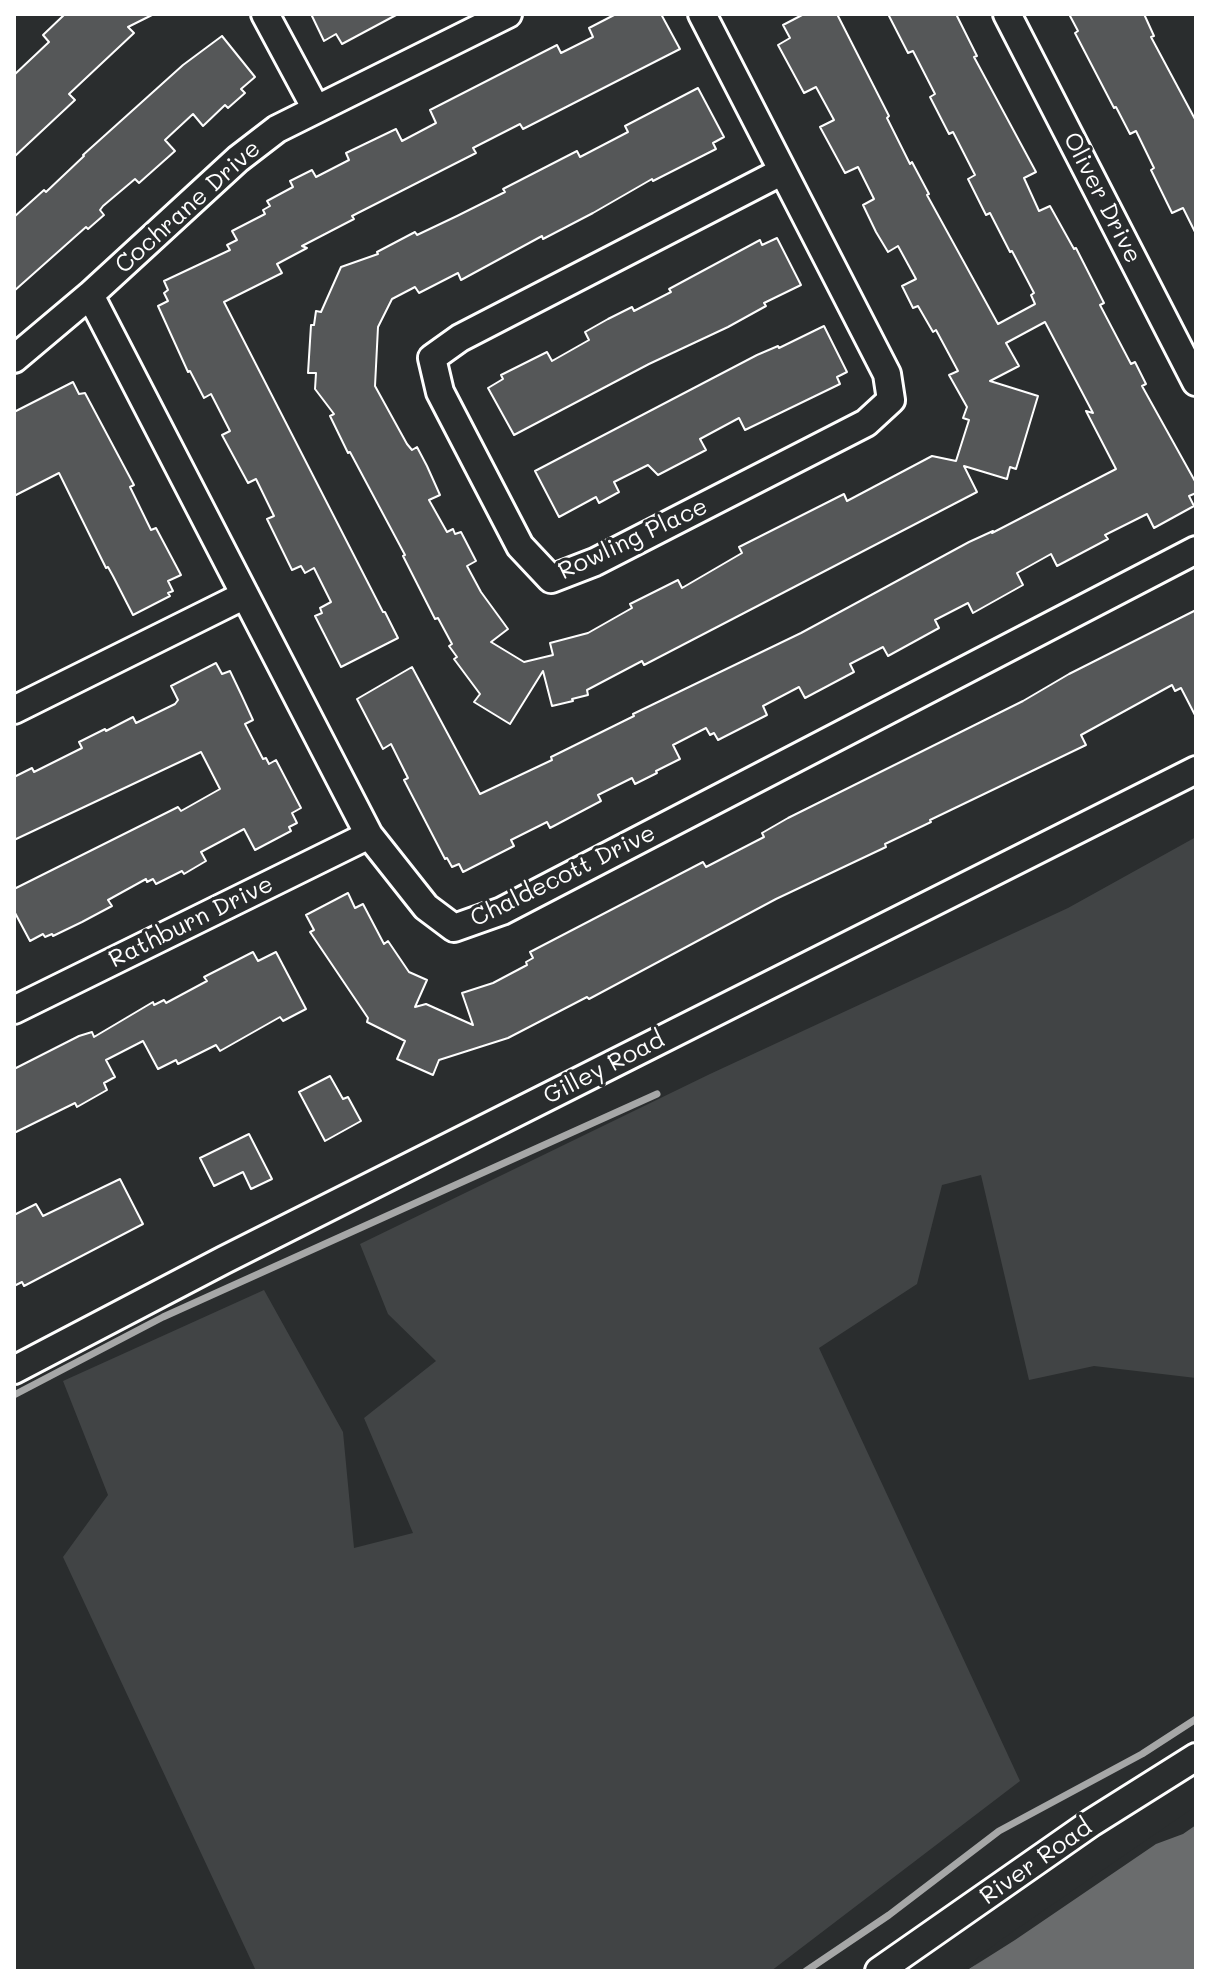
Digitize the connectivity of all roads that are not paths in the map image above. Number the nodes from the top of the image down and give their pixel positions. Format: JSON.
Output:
{"nodes":[{"id":1,"x":265,"y":14,"type":"edge"},
{"id":2,"x":508,"y":14,"type":"edge"},
{"id":3,"x":702,"y":14,"type":"edge"},
{"id":4,"x":1007,"y":14,"type":"edge"},
{"id":5,"x":316,"y":109,"type":"junction"},
{"id":6,"x":781,"y":172,"type":"junction"},
{"id":7,"x":90,"y":295,"type":"junction"},
{"id":8,"x":14,"y":359,"type":"edge"},
{"id":9,"x":1196,"y":382,"type":"edge"},
{"id":10,"x":1196,"y":550,"type":"edge"},
{"id":11,"x":245,"y":595,"type":"junction"},
{"id":12,"x":14,"y":710,"type":"edge"},
{"id":13,"x":1196,"y":770,"type":"edge"},
{"id":14,"x":369,"y":835,"type":"junction"},
{"id":15,"x":14,"y":1010,"type":"edge"},
{"id":16,"x":14,"y":1370,"type":"edge"},
{"id":17,"x":1196,"y":1757,"type":"edge"},
{"id":18,"x":879,"y":1971,"type":"edge"}],
"edges":[{"from":1,"to":5,"type":"street"},
{"from":2,"to":5,"type":"street","name":"Cochrane Drive"},
{"from":3,"to":6,"type":"street","name":"Rowling Place"},
{"from":4,"to":9,"type":"street","name":"Oliver Drive"},
{"from":5,"to":7,"type":"street","name":"Cochrane Drive"},
{"from":6,"to":6,"type":"street","name":"Rowling Place"},
{"from":7,"to":8,"type":"street","name":"Cochrane Drive"},
{"from":7,"to":11,"type":"street","name":"Chaldecott Drive"},
{"from":10,"to":14,"type":"street","name":"Chaldecott Drive"},
{"from":11,"to":12,"type":"street"},
{"from":11,"to":14,"type":"street","name":"Chaldecott Drive"},
{"from":13,"to":16,"type":"street","name":"Gilley Road"},
{"from":14,"to":15,"type":"street","name":"Rathburn Drive"},
{"from":17,"to":18,"type":"street","name":"River Road"}]}
